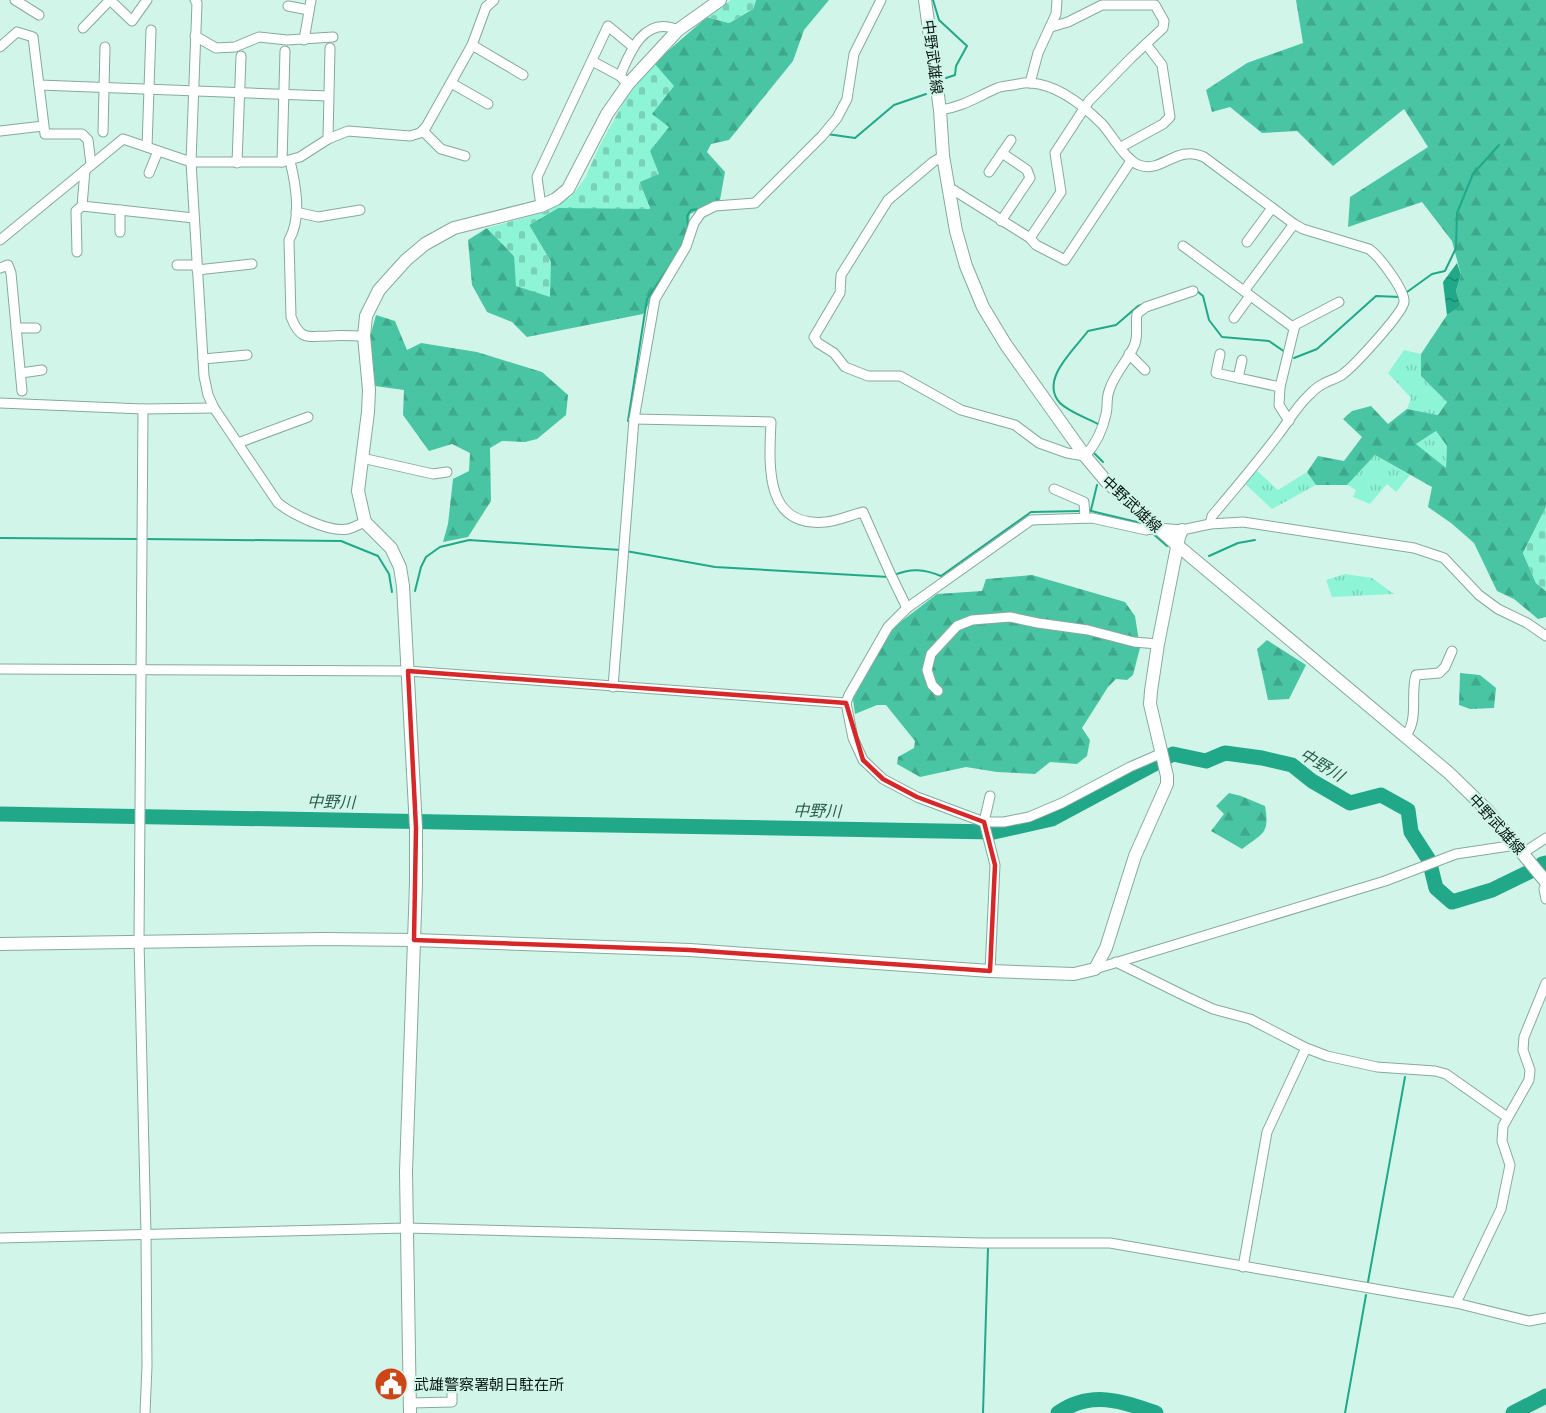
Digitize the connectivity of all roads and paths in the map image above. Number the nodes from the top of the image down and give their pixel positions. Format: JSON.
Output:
{"nodes":[{"id":1,"x":15,"y":0,"type":"edge"},
{"id":2,"x":147,"y":0,"type":"edge"},
{"id":3,"x":195,"y":0,"type":"edge"},
{"id":4,"x":494,"y":0,"type":"edge"},
{"id":5,"x":720,"y":0,"type":"edge"},
{"id":6,"x":881,"y":0,"type":"edge"},
{"id":7,"x":926,"y":0,"type":"edge"},
{"id":8,"x":1057,"y":0,"type":"edge"},
{"id":9,"x":310,"y":5,"type":"edge"},
{"id":10,"x":288,"y":6,"type":"dead end"},
{"id":11,"x":39,"y":15,"type":"dead end"},
{"id":12,"x":1051,"y":27,"type":"junction"},
{"id":13,"x":83,"y":28,"type":"dead end"},
{"id":14,"x":151,"y":30,"type":"dead end"},
{"id":15,"x":678,"y":30,"type":"junction"},
{"id":16,"x":195,"y":36,"type":"junction"},
{"id":17,"x":333,"y":37,"type":"dead end"},
{"id":18,"x":304,"y":40,"type":"junction"},
{"id":19,"x":1146,"y":44,"type":"junction"},
{"id":20,"x":472,"y":45,"type":"junction"},
{"id":21,"x":632,"y":46,"type":"junction"},
{"id":22,"x":0,"y":47,"type":"edge"},
{"id":23,"x":105,"y":47,"type":"dead end"},
{"id":24,"x":330,"y":48,"type":"dead end"},
{"id":25,"x":285,"y":51,"type":"dead end"},
{"id":26,"x":241,"y":56,"type":"dead end"},
{"id":27,"x":592,"y":61,"type":"junction"},
{"id":28,"x":523,"y":75,"type":"dead end"},
{"id":29,"x":624,"y":80,"type":"junction"},
{"id":30,"x":1030,"y":82,"type":"junction"},
{"id":31,"x":451,"y":83,"type":"junction"},
{"id":32,"x":39,"y":85,"type":"junction"},
{"id":33,"x":104,"y":88,"type":"junction"},
{"id":34,"x":149,"y":90,"type":"junction"},
{"id":35,"x":194,"y":92,"type":"junction"},
{"id":36,"x":239,"y":94,"type":"junction"},
{"id":37,"x":284,"y":95,"type":"junction"},
{"id":38,"x":328,"y":96,"type":"junction"},
{"id":39,"x":488,"y":104,"type":"dead end"},
{"id":40,"x":1084,"y":108,"type":"junction"},
{"id":41,"x":940,"y":110,"type":"junction"},
{"id":42,"x":43,"y":126,"type":"junction"},
{"id":43,"x":0,"y":130,"type":"edge"},
{"id":44,"x":423,"y":130,"type":"junction"},
{"id":45,"x":102,"y":132,"type":"dead end"},
{"id":46,"x":328,"y":139,"type":"junction"},
{"id":47,"x":1011,"y":140,"type":"dead end"},
{"id":48,"x":147,"y":147,"type":"junction"},
{"id":49,"x":1121,"y":147,"type":"junction"},
{"id":50,"x":158,"y":151,"type":"junction"},
{"id":51,"x":1002,"y":153,"type":"junction"},
{"id":52,"x":465,"y":156,"type":"dead end"},
{"id":53,"x":943,"y":156,"type":"junction"},
{"id":54,"x":286,"y":161,"type":"junction"},
{"id":55,"x":1131,"y":161,"type":"junction"},
{"id":56,"x":191,"y":162,"type":"junction"},
{"id":57,"x":237,"y":163,"type":"junction"},
{"id":58,"x":88,"y":167,"type":"junction"},
{"id":59,"x":989,"y":172,"type":"dead end"},
{"id":60,"x":149,"y":173,"type":"dead end"},
{"id":61,"x":947,"y":186,"type":"junction"},
{"id":62,"x":82,"y":206,"type":"junction"},
{"id":63,"x":541,"y":206,"type":"junction"},
{"id":64,"x":1272,"y":208,"type":"junction"},
{"id":65,"x":120,"y":210,"type":"junction"},
{"id":66,"x":360,"y":210,"type":"dead end"},
{"id":67,"x":296,"y":212,"type":"junction"},
{"id":68,"x":194,"y":218,"type":"junction"},
{"id":69,"x":1001,"y":221,"type":"junction"},
{"id":70,"x":1294,"y":224,"type":"junction"},
{"id":71,"x":120,"y":232,"type":"dead end"},
{"id":72,"x":1030,"y":238,"type":"junction"},
{"id":73,"x":0,"y":240,"type":"edge"},
{"id":74,"x":1247,"y":242,"type":"dead end"},
{"id":75,"x":1183,"y":246,"type":"dead end"},
{"id":76,"x":77,"y":252,"type":"dead end"},
{"id":77,"x":252,"y":264,"type":"dead end"},
{"id":78,"x":177,"y":265,"type":"dead end"},
{"id":79,"x":0,"y":268,"type":"edge"},
{"id":80,"x":197,"y":268,"type":"junction"},
{"id":81,"x":1193,"y":291,"type":"dead end"},
{"id":82,"x":1247,"y":293,"type":"junction"},
{"id":83,"x":1339,"y":302,"type":"dead end"},
{"id":84,"x":1234,"y":318,"type":"dead end"},
{"id":85,"x":36,"y":327,"type":"dead end"},
{"id":86,"x":16,"y":328,"type":"junction"},
{"id":87,"x":1294,"y":328,"type":"junction"},
{"id":88,"x":364,"y":336,"type":"junction"},
{"id":89,"x":1129,"y":354,"type":"junction"},
{"id":90,"x":1220,"y":354,"type":"dead end"},
{"id":91,"x":247,"y":355,"type":"dead end"},
{"id":92,"x":203,"y":358,"type":"junction"},
{"id":93,"x":1242,"y":360,"type":"dead end"},
{"id":94,"x":42,"y":370,"type":"dead end"},
{"id":95,"x":1145,"y":370,"type":"dead end"},
{"id":96,"x":21,"y":373,"type":"junction"},
{"id":97,"x":1238,"y":378,"type":"junction"},
{"id":98,"x":1280,"y":387,"type":"junction"},
{"id":99,"x":22,"y":391,"type":"dead end"},
{"id":100,"x":0,"y":402,"type":"edge"},
{"id":101,"x":214,"y":408,"type":"junction"},
{"id":102,"x":143,"y":409,"type":"junction"},
{"id":103,"x":308,"y":417,"type":"dead end"},
{"id":104,"x":634,"y":419,"type":"junction"},
{"id":105,"x":1289,"y":421,"type":"junction"},
{"id":106,"x":238,"y":443,"type":"junction"},
{"id":107,"x":1085,"y":456,"type":"junction"},
{"id":108,"x":362,"y":458,"type":"junction"},
{"id":109,"x":447,"y":472,"type":"dead end"},
{"id":110,"x":1054,"y":489,"type":"dead end"},
{"id":111,"x":1085,"y":513,"type":"junction"},
{"id":112,"x":365,"y":522,"type":"junction"},
{"id":113,"x":1210,"y":524,"type":"junction"},
{"id":114,"x":1152,"y":529,"type":"junction"},
{"id":115,"x":1182,"y":530,"type":"junction"},
{"id":116,"x":1178,"y":545,"type":"junction"},
{"id":117,"x":908,"y":608,"type":"junction"},
{"id":118,"x":1546,"y":636,"type":"edge"},
{"id":119,"x":1158,"y":644,"type":"junction"},
{"id":120,"x":1452,"y":651,"type":"dead end"},
{"id":121,"x":2,"y":669,"type":"edge"},
{"id":122,"x":141,"y":670,"type":"junction"},
{"id":123,"x":408,"y":671,"type":"junction"},
{"id":124,"x":613,"y":687,"type":"junction"},
{"id":125,"x":938,"y":691,"type":"dead end"},
{"id":126,"x":846,"y":703,"type":"junction"},
{"id":127,"x":1406,"y":735,"type":"junction"},
{"id":128,"x":1163,"y":760,"type":"junction"},
{"id":129,"x":990,"y":796,"type":"dead end"},
{"id":130,"x":984,"y":822,"type":"junction"},
{"id":131,"x":1546,"y":838,"type":"edge"},
{"id":132,"x":1520,"y":849,"type":"junction"},
{"id":133,"x":1546,"y":883,"type":"edge"},
{"id":134,"x":1546,"y":899,"type":"edge"},
{"id":135,"x":414,"y":940,"type":"junction"},
{"id":136,"x":139,"y":941,"type":"junction"},
{"id":137,"x":0,"y":944,"type":"edge"},
{"id":138,"x":1116,"y":962,"type":"junction"},
{"id":139,"x":1095,"y":969,"type":"junction"},
{"id":140,"x":990,"y":971,"type":"junction"},
{"id":141,"x":1546,"y":983,"type":"edge"},
{"id":142,"x":1306,"y":1048,"type":"junction"},
{"id":143,"x":1507,"y":1118,"type":"junction"},
{"id":144,"x":406,"y":1228,"type":"junction"},
{"id":145,"x":146,"y":1235,"type":"junction"},
{"id":146,"x":0,"y":1238,"type":"edge"},
{"id":147,"x":1244,"y":1267,"type":"junction"},
{"id":148,"x":1456,"y":1303,"type":"junction"},
{"id":149,"x":1546,"y":1318,"type":"edge"},
{"id":150,"x":452,"y":1386,"type":"dead end"},
{"id":151,"x":410,"y":1408,"type":"edge"},
{"id":152,"x":145,"y":1413,"type":"edge"}],
"edges":[{"from":1,"to":11,"type":"street"},
{"from":2,"to":13,"type":"street"},
{"from":3,"to":16,"type":"street"},
{"from":4,"to":20,"type":"street"},
{"from":5,"to":15,"type":"street"},
{"from":6,"to":104,"type":"street"},
{"from":7,"to":41,"type":"street","name":"中野武雄線"},
{"from":8,"to":12,"type":"street"},
{"from":9,"to":10,"type":"street"},
{"from":9,"to":18,"type":"street"},
{"from":12,"to":19,"type":"street"},
{"from":12,"to":30,"type":"street"},
{"from":14,"to":34,"type":"street"},
{"from":15,"to":21,"type":"street"},
{"from":15,"to":29,"type":"street"},
{"from":16,"to":18,"type":"street"},
{"from":16,"to":35,"type":"street"},
{"from":17,"to":18,"type":"street"},
{"from":19,"to":40,"type":"street"},
{"from":19,"to":49,"type":"street"},
{"from":20,"to":28,"type":"street"},
{"from":20,"to":31,"type":"street"},
{"from":21,"to":27,"type":"street"},
{"from":21,"to":29,"type":"street"},
{"from":22,"to":32,"type":"street"},
{"from":23,"to":33,"type":"street"},
{"from":24,"to":38,"type":"street"},
{"from":25,"to":37,"type":"street"},
{"from":26,"to":36,"type":"street"},
{"from":27,"to":29,"type":"street"},
{"from":27,"to":63,"type":"street"},
{"from":29,"to":63,"type":"street"},
{"from":30,"to":40,"type":"street"},
{"from":30,"to":41,"type":"street"},
{"from":31,"to":39,"type":"street"},
{"from":31,"to":44,"type":"street"},
{"from":32,"to":33,"type":"street"},
{"from":32,"to":42,"type":"street"},
{"from":33,"to":34,"type":"street"},
{"from":33,"to":45,"type":"street"},
{"from":34,"to":35,"type":"street"},
{"from":34,"to":48,"type":"street"},
{"from":35,"to":36,"type":"street"},
{"from":35,"to":56,"type":"street"},
{"from":36,"to":37,"type":"street"},
{"from":36,"to":57,"type":"street"},
{"from":37,"to":38,"type":"street"},
{"from":37,"to":54,"type":"street"},
{"from":38,"to":46,"type":"street"},
{"from":40,"to":49,"type":"street"},
{"from":40,"to":72,"type":"street"},
{"from":41,"to":53,"type":"street","name":"中野武雄線"},
{"from":42,"to":43,"type":"street"},
{"from":42,"to":58,"type":"street"},
{"from":44,"to":46,"type":"street"},
{"from":44,"to":52,"type":"street"},
{"from":46,"to":54,"type":"street"},
{"from":47,"to":51,"type":"street"},
{"from":48,"to":50,"type":"street"},
{"from":48,"to":58,"type":"street"},
{"from":49,"to":55,"type":"street"},
{"from":50,"to":56,"type":"street"},
{"from":50,"to":60,"type":"street"},
{"from":51,"to":59,"type":"street"},
{"from":51,"to":69,"type":"street"},
{"from":53,"to":61,"type":"street","name":"中野武雄線"},
{"from":53,"to":107,"type":"street"},
{"from":54,"to":57,"type":"street"},
{"from":54,"to":67,"type":"street"},
{"from":55,"to":64,"type":"street"},
{"from":55,"to":72,"type":"street"},
{"from":56,"to":57,"type":"street"},
{"from":56,"to":68,"type":"street"},
{"from":58,"to":62,"type":"street"},
{"from":58,"to":73,"type":"street"},
{"from":61,"to":69,"type":"street"},
{"from":61,"to":107,"type":"street","name":"中野武雄線"},
{"from":62,"to":65,"type":"street"},
{"from":62,"to":76,"type":"street"},
{"from":63,"to":88,"type":"street"},
{"from":64,"to":70,"type":"street"},
{"from":64,"to":74,"type":"street"},
{"from":65,"to":68,"type":"street"},
{"from":65,"to":71,"type":"street"},
{"from":66,"to":67,"type":"street"},
{"from":67,"to":88,"type":"street"},
{"from":68,"to":80,"type":"street"},
{"from":69,"to":72,"type":"street"},
{"from":70,"to":82,"type":"street"},
{"from":70,"to":105,"type":"street"},
{"from":75,"to":82,"type":"street"},
{"from":77,"to":80,"type":"street"},
{"from":78,"to":80,"type":"street"},
{"from":79,"to":86,"type":"street"},
{"from":80,"to":92,"type":"street"},
{"from":81,"to":89,"type":"street"},
{"from":82,"to":84,"type":"street"},
{"from":82,"to":87,"type":"street"},
{"from":83,"to":87,"type":"street"},
{"from":85,"to":86,"type":"street"},
{"from":86,"to":96,"type":"street"},
{"from":87,"to":98,"type":"street"},
{"from":88,"to":108,"type":"street"},
{"from":89,"to":95,"type":"street"},
{"from":89,"to":107,"type":"street"},
{"from":90,"to":97,"type":"street"},
{"from":91,"to":92,"type":"street"},
{"from":92,"to":101,"type":"street"},
{"from":93,"to":97,"type":"street"},
{"from":94,"to":96,"type":"street"},
{"from":96,"to":99,"type":"street"},
{"from":97,"to":98,"type":"street"},
{"from":98,"to":105,"type":"street"},
{"from":100,"to":102,"type":"street"},
{"from":101,"to":102,"type":"street"},
{"from":101,"to":106,"type":"street"},
{"from":102,"to":122,"type":"street"},
{"from":103,"to":106,"type":"street"},
{"from":104,"to":117,"type":"street"},
{"from":104,"to":124,"type":"street"},
{"from":105,"to":113,"type":"street"},
{"from":106,"to":112,"type":"street"},
{"from":107,"to":114,"type":"street","name":"中野武雄線"},
{"from":108,"to":109,"type":"street"},
{"from":108,"to":112,"type":"street"},
{"from":110,"to":111,"type":"street"},
{"from":111,"to":114,"type":"street"},
{"from":111,"to":117,"type":"street"},
{"from":112,"to":123,"type":"street"},
{"from":113,"to":115,"type":"street"},
{"from":113,"to":118,"type":"street"},
{"from":114,"to":115,"type":"street"},
{"from":114,"to":116,"type":"street","name":"中野武雄線"},
{"from":115,"to":116,"type":"street"},
{"from":116,"to":119,"type":"street"},
{"from":116,"to":127,"type":"street","name":"中野武雄線"},
{"from":117,"to":126,"type":"street"},
{"from":119,"to":125,"type":"street"},
{"from":119,"to":128,"type":"street"},
{"from":120,"to":127,"type":"street"},
{"from":121,"to":122,"type":"street"},
{"from":122,"to":123,"type":"street"},
{"from":122,"to":136,"type":"street"},
{"from":123,"to":124,"type":"street"},
{"from":123,"to":135,"type":"street"},
{"from":124,"to":126,"type":"street"},
{"from":126,"to":130,"type":"street"},
{"from":127,"to":132,"type":"street","name":"中野武雄線"},
{"from":128,"to":130,"type":"street"},
{"from":128,"to":139,"type":"street"},
{"from":129,"to":130,"type":"street"},
{"from":130,"to":140,"type":"street"},
{"from":131,"to":132,"type":"street"},
{"from":132,"to":133,"type":"street","name":"中野武雄線"},
{"from":132,"to":138,"type":"street"},
{"from":133,"to":134,"type":"street"},
{"from":135,"to":136,"type":"street"},
{"from":135,"to":140,"type":"street"},
{"from":135,"to":144,"type":"street"},
{"from":136,"to":137,"type":"street"},
{"from":136,"to":145,"type":"street"},
{"from":138,"to":139,"type":"street"},
{"from":138,"to":142,"type":"street"},
{"from":139,"to":140,"type":"street"},
{"from":141,"to":143,"type":"street"},
{"from":142,"to":143,"type":"street"},
{"from":142,"to":147,"type":"street"},
{"from":143,"to":148,"type":"street"},
{"from":144,"to":145,"type":"street"},
{"from":144,"to":147,"type":"street"},
{"from":144,"to":151,"type":"street"},
{"from":145,"to":146,"type":"street"},
{"from":145,"to":152,"type":"street"},
{"from":147,"to":148,"type":"street"},
{"from":148,"to":149,"type":"street"},
{"from":150,"to":151,"type":"street"}]}
